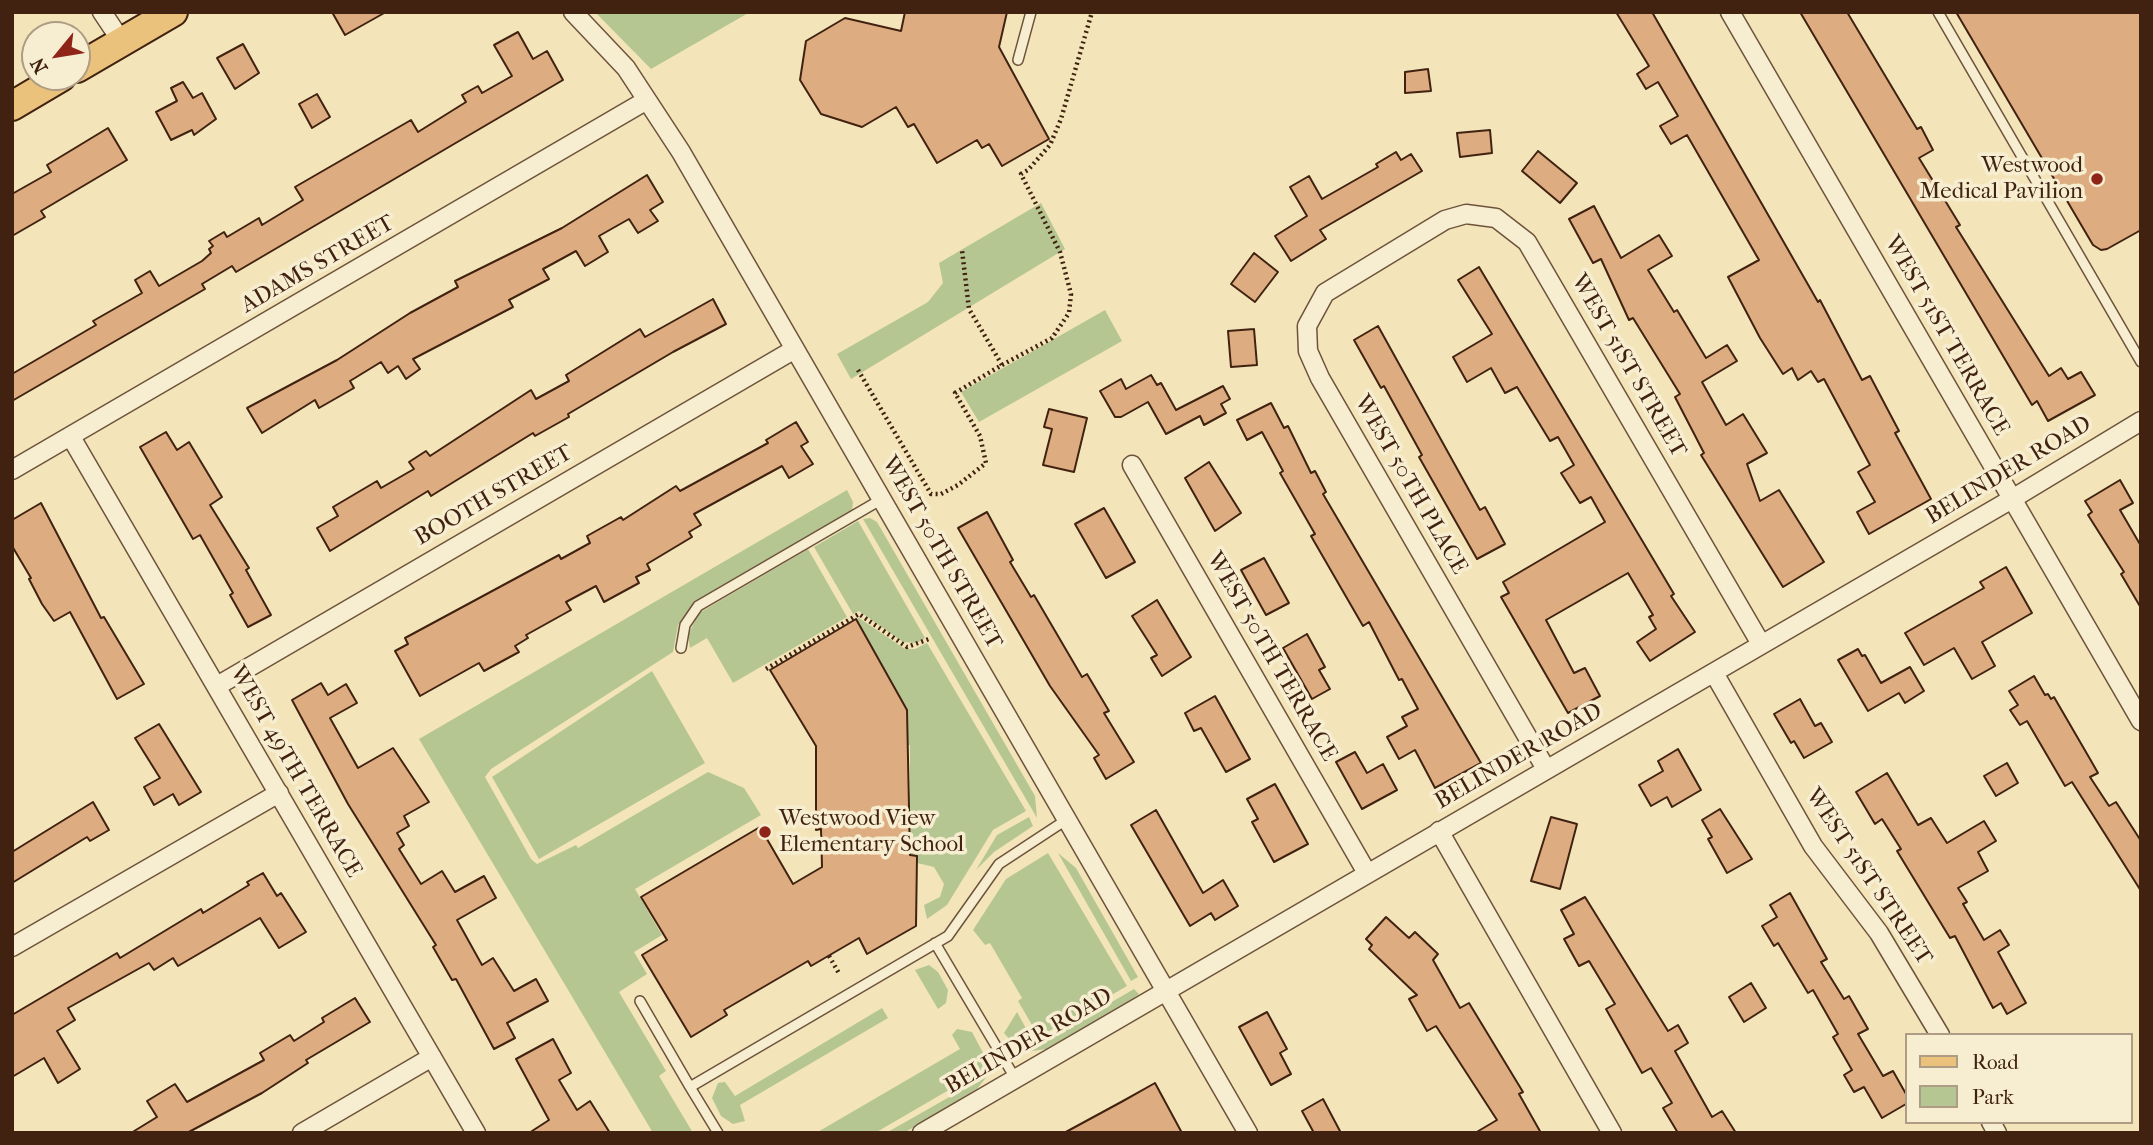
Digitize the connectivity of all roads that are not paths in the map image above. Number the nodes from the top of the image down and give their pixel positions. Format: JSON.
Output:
{"nodes":[{"id":1,"x":102,"y":12,"type":"edge"},
{"id":2,"x":173,"y":12,"type":"edge"},
{"id":3,"x":573,"y":12,"type":"edge"},
{"id":4,"x":1031,"y":12,"type":"edge"},
{"id":5,"x":1730,"y":12,"type":"edge"},
{"id":6,"x":1938,"y":12,"type":"edge"},
{"id":7,"x":122,"y":42,"type":"junction"},
{"id":8,"x":91,"y":60,"type":"edge"},
{"id":9,"x":1018,"y":60,"type":"dead end"},
{"id":10,"x":37,"y":91,"type":"edge"},
{"id":11,"x":647,"y":100,"type":"junction"},
{"id":12,"x":12,"y":106,"type":"edge"},
{"id":13,"x":1395,"y":249,"type":"joint"},
{"id":14,"x":795,"y":349,"type":"junction"},
{"id":15,"x":2141,"y":362,"type":"edge"},
{"id":16,"x":2141,"y":421,"type":"edge"},
{"id":17,"x":71,"y":437,"type":"junction"},
{"id":18,"x":1132,"y":466,"type":"dead end"},
{"id":19,"x":12,"y":470,"type":"edge"},
{"id":20,"x":882,"y":499,"type":"junction"},
{"id":21,"x":2012,"y":499,"type":"junction"},
{"id":22,"x":1761,"y":644,"type":"junction"},
{"id":23,"x":681,"y":649,"type":"dead end"},
{"id":24,"x":1714,"y":673,"type":"junction"},
{"id":25,"x":217,"y":686,"type":"junction"},
{"id":26,"x":2141,"y":721,"type":"edge"},
{"id":27,"x":1546,"y":769,"type":"junction"},
{"id":28,"x":279,"y":793,"type":"junction"},
{"id":29,"x":1066,"y":820,"type":"junction"},
{"id":30,"x":1439,"y":831,"type":"junction"},
{"id":31,"x":1367,"y":873,"type":"junction"},
{"id":32,"x":935,"y":943,"type":"junction"},
{"id":33,"x":12,"y":947,"type":"edge"},
{"id":34,"x":1165,"y":991,"type":"junction"},
{"id":35,"x":640,"y":1001,"type":"dead end"},
{"id":36,"x":1939,"y":1033,"type":"edge"},
{"id":37,"x":432,"y":1057,"type":"junction"},
{"id":38,"x":1015,"y":1078,"type":"junction"},
{"id":39,"x":690,"y":1087,"type":"junction"},
{"id":40,"x":302,"y":1133,"type":"edge"},
{"id":41,"x":476,"y":1133,"type":"edge"},
{"id":42,"x":718,"y":1133,"type":"edge"},
{"id":43,"x":922,"y":1133,"type":"edge"},
{"id":44,"x":1248,"y":1133,"type":"edge"},
{"id":45,"x":1612,"y":1133,"type":"edge"}],
"edges":[{"from":1,"to":7,"type":"street"},
{"from":2,"to":7,"type":"main road"},
{"from":3,"to":11,"type":"street","name":"WEST 50TH STREET"},
{"from":4,"to":9,"type":"lane"},
{"from":5,"to":21,"type":"street","name":"WEST 51ST TERRACE"},
{"from":6,"to":15,"type":"lane"},
{"from":7,"to":8,"type":"main road"},
{"from":10,"to":12,"type":"main road"},
{"from":11,"to":14,"type":"street","name":"WEST 50TH STREET"},
{"from":11,"to":17,"type":"street","name":"ADAMS STREET"},
{"from":13,"to":22,"type":"street","name":"WEST 51ST STREET"},
{"from":13,"to":27,"type":"street","name":"WEST 50TH PLACE"},
{"from":14,"to":20,"type":"street","name":"WEST 50TH STREET"},
{"from":14,"to":25,"type":"street","name":"BOOTH STREET"},
{"from":16,"to":21,"type":"street","name":"BELINDER ROAD"},
{"from":17,"to":19,"type":"street","name":"ADAMS STREET"},
{"from":17,"to":25,"type":"street","name":"WEST 49TH TERRACE"},
{"from":18,"to":31,"type":"street","name":"WEST 50TH TERRACE"},
{"from":20,"to":23,"type":"lane"},
{"from":20,"to":29,"type":"street","name":"WEST 50TH STREET"},
{"from":21,"to":22,"type":"street","name":"BELINDER ROAD"},
{"from":21,"to":26,"type":"street","name":"WEST 51ST TERRACE"},
{"from":22,"to":24,"type":"street","name":"BELINDER ROAD"},
{"from":24,"to":27,"type":"street","name":"BELINDER ROAD"},
{"from":24,"to":36,"type":"street","name":"WEST 51ST STREET"},
{"from":25,"to":28,"type":"street","name":"WEST 49TH TERRACE"},
{"from":27,"to":30,"type":"street","name":"BELINDER ROAD"},
{"from":28,"to":33,"type":"street"},
{"from":28,"to":37,"type":"street","name":"WEST 49TH TERRACE"},
{"from":29,"to":32,"type":"lane"},
{"from":29,"to":34,"type":"street","name":"WEST 50TH STREET"},
{"from":30,"to":31,"type":"street","name":"BELINDER ROAD"},
{"from":30,"to":45,"type":"street"},
{"from":31,"to":34,"type":"street","name":"BELINDER ROAD"},
{"from":32,"to":38,"type":"lane"},
{"from":32,"to":39,"type":"lane"},
{"from":34,"to":38,"type":"street","name":"BELINDER ROAD"},
{"from":34,"to":44,"type":"street","name":"WEST 50TH STREET"},
{"from":35,"to":39,"type":"lane"},
{"from":37,"to":40,"type":"street"},
{"from":37,"to":41,"type":"street","name":"WEST 49TH TERRACE"},
{"from":38,"to":43,"type":"street","name":"BELINDER ROAD"},
{"from":39,"to":42,"type":"lane"}]}
